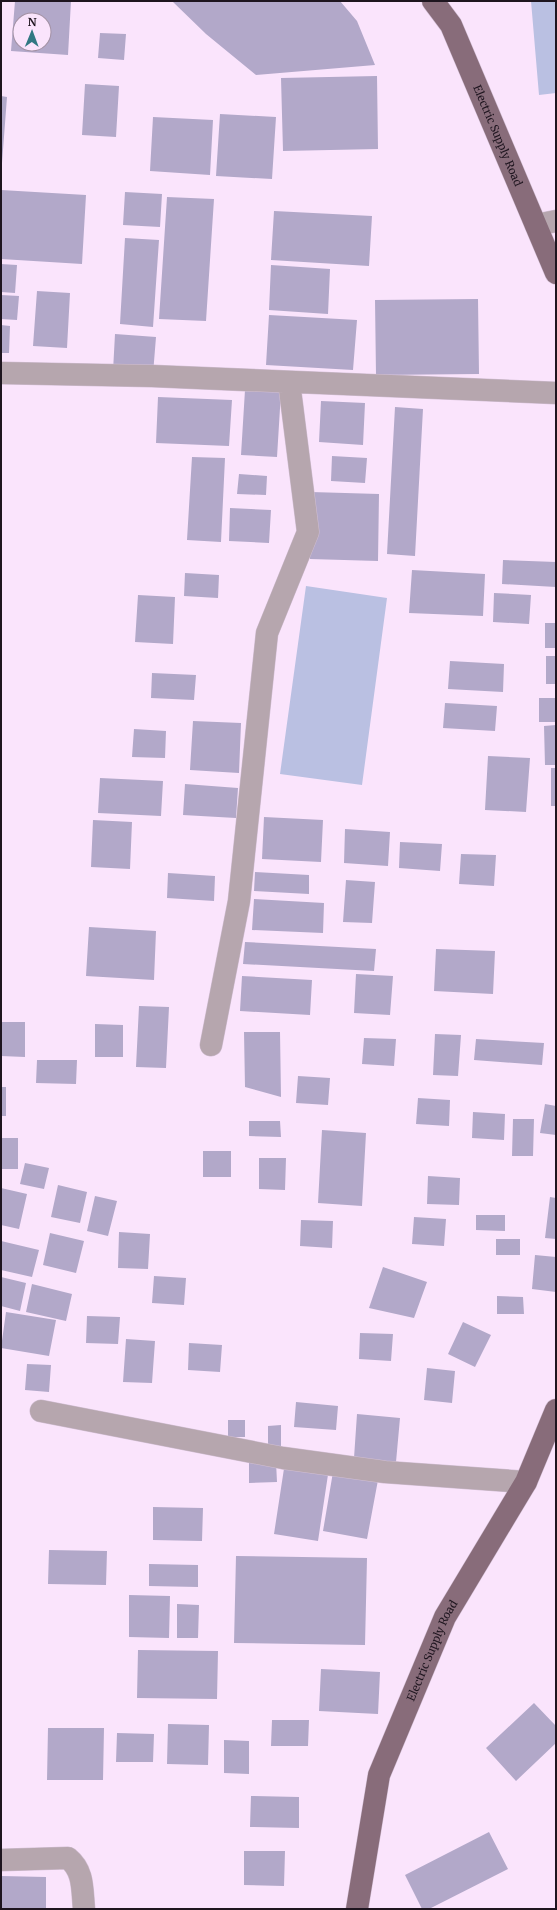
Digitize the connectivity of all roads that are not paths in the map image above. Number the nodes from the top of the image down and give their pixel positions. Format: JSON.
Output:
{"nodes":[{"id":1,"x":433,"y":1,"type":"edge"},
{"id":2,"x":546,"y":223,"type":"edge"},
{"id":3,"x":556,"y":274,"type":"edge"},
{"id":4,"x":1,"y":373,"type":"edge"},
{"id":5,"x":289,"y":382,"type":"junction"},
{"id":6,"x":556,"y":393,"type":"edge"},
{"id":7,"x":211,"y":1045,"type":"dead end"},
{"id":8,"x":556,"y":1410,"type":"edge"},
{"id":9,"x":41,"y":1411,"type":"dead end"},
{"id":10,"x":526,"y":1482,"type":"junction"},
{"id":11,"x":1,"y":1860,"type":"edge"},
{"id":12,"x":84,"y":1909,"type":"edge"},
{"id":13,"x":357,"y":1909,"type":"edge"}],
"edges":[{"from":1,"to":2,"type":"main road","name":"Electric Supply Road"},
{"from":2,"to":3,"type":"main road","name":"Electric Supply Road"},
{"from":4,"to":5,"type":"street"},
{"from":5,"to":6,"type":"street"},
{"from":5,"to":7,"type":"street"},
{"from":8,"to":10,"type":"main road","name":"Electric Supply Road"},
{"from":9,"to":10,"type":"street"},
{"from":10,"to":13,"type":"main road","name":"Electric Supply Road"},
{"from":11,"to":12,"type":"street"}]}
